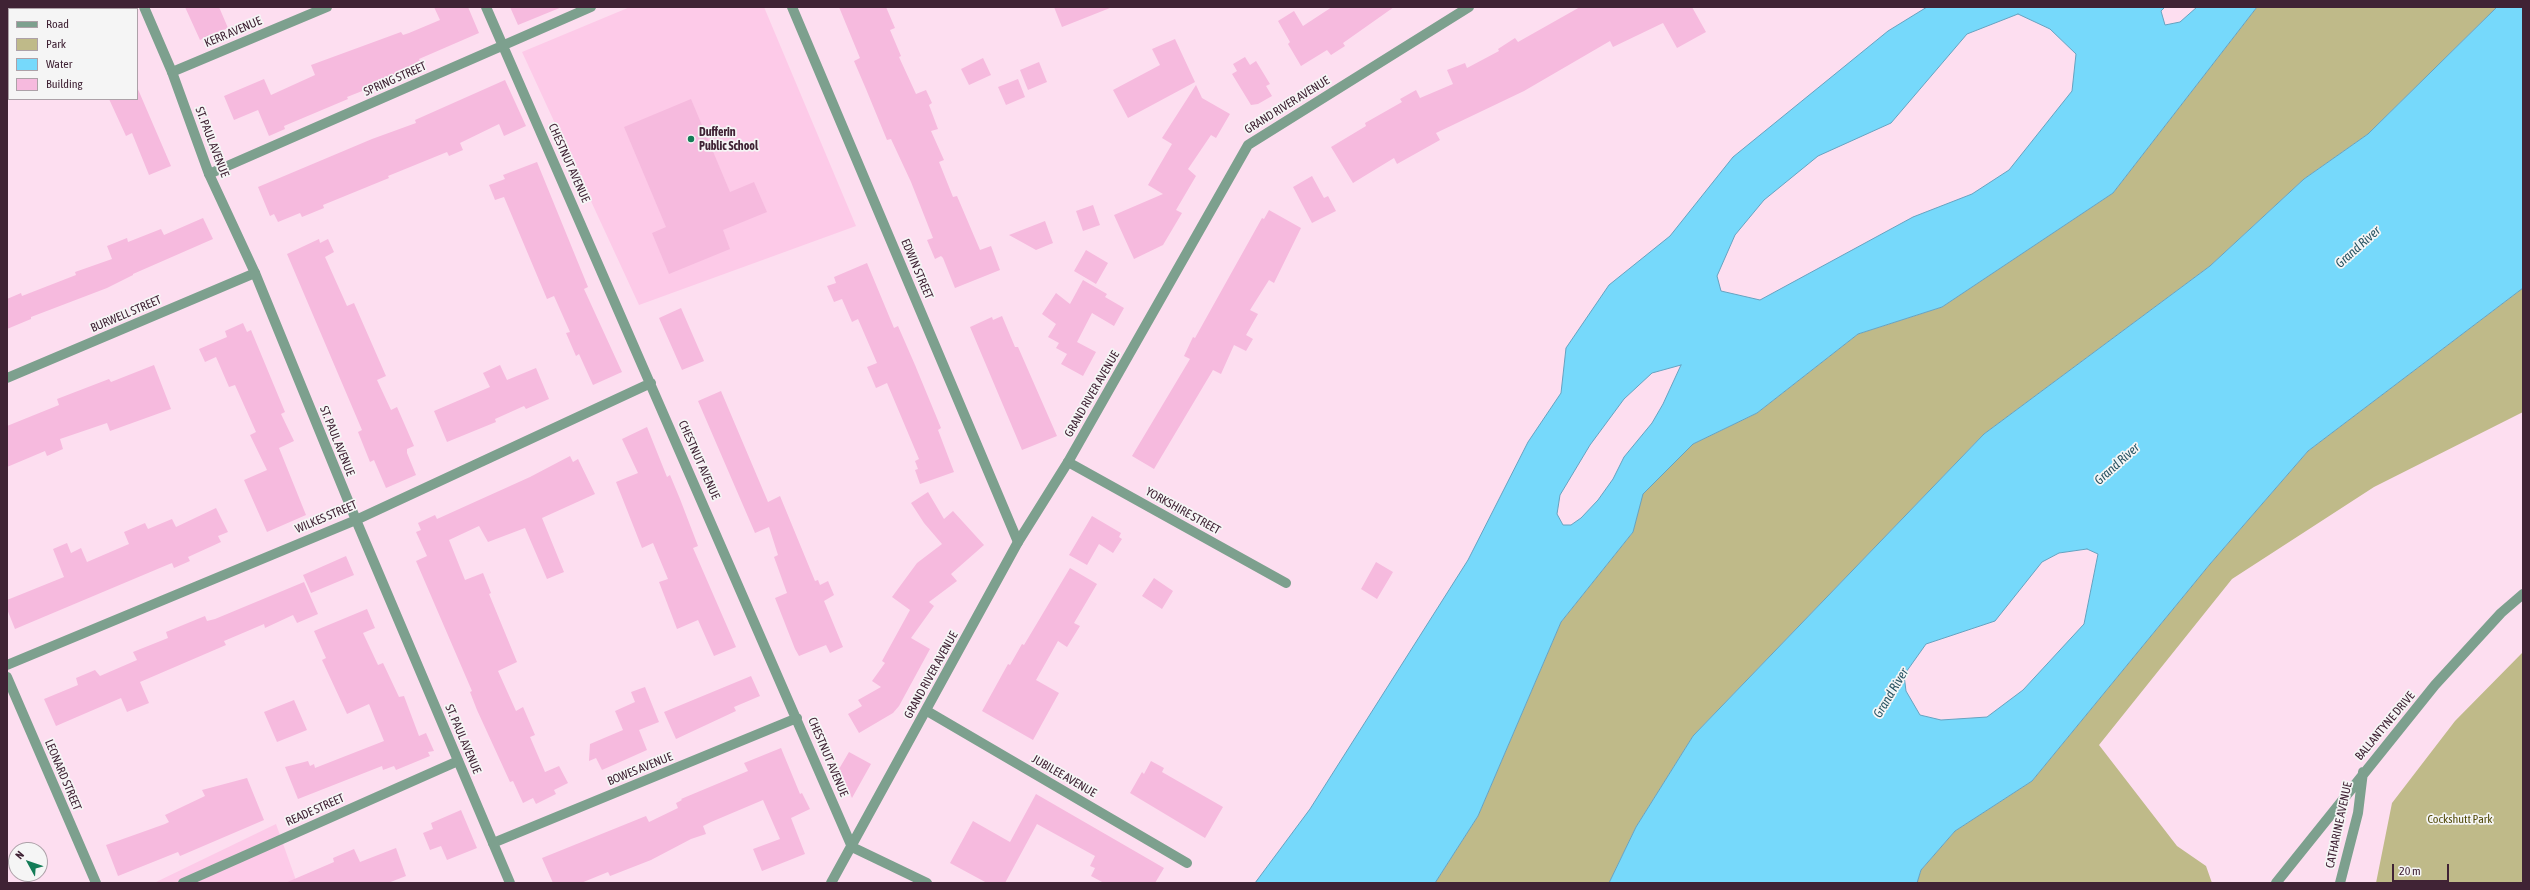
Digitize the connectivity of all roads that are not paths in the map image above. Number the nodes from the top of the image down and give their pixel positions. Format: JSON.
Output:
{"nodes":[{"id":1,"x":144,"y":7,"type":"edge"},
{"id":2,"x":327,"y":7,"type":"edge"},
{"id":3,"x":486,"y":7,"type":"edge"},
{"id":4,"x":591,"y":7,"type":"edge"},
{"id":5,"x":792,"y":7,"type":"edge"},
{"id":6,"x":1469,"y":7,"type":"edge"},
{"id":7,"x":503,"y":46,"type":"junction"},
{"id":8,"x":172,"y":72,"type":"junction"},
{"id":9,"x":209,"y":174,"type":"junction"},
{"id":10,"x":255,"y":273,"type":"junction"},
{"id":11,"x":7,"y":378,"type":"edge"},
{"id":12,"x":651,"y":382,"type":"junction"},
{"id":13,"x":1068,"y":462,"type":"junction"},
{"id":14,"x":356,"y":520,"type":"junction"},
{"id":15,"x":1018,"y":542,"type":"junction"},
{"id":16,"x":1286,"y":583,"type":"dead end"},
{"id":17,"x":2523,"y":594,"type":"edge"},
{"id":18,"x":7,"y":665,"type":"edge"},
{"id":19,"x":7,"y":677,"type":"edge"},
{"id":20,"x":927,"y":711,"type":"junction"},
{"id":21,"x":797,"y":718,"type":"junction"},
{"id":22,"x":458,"y":761,"type":"junction"},
{"id":23,"x":2363,"y":772,"type":"junction"},
{"id":24,"x":492,"y":843,"type":"junction"},
{"id":25,"x":852,"y":847,"type":"junction"},
{"id":26,"x":1187,"y":863,"type":"dead end"},
{"id":27,"x":96,"y":883,"type":"edge"},
{"id":28,"x":183,"y":883,"type":"edge"},
{"id":29,"x":510,"y":883,"type":"edge"},
{"id":30,"x":831,"y":883,"type":"edge"},
{"id":31,"x":927,"y":883,"type":"edge"},
{"id":32,"x":2276,"y":883,"type":"edge"},
{"id":33,"x":2340,"y":883,"type":"edge"}],
"edges":[{"from":1,"to":8,"type":"street","name":"ST. PAUL AVENUE"},
{"from":2,"to":8,"type":"street","name":"KERR AVENUE"},
{"from":3,"to":7,"type":"street","name":"CHESTNUT AVENUE"},
{"from":4,"to":7,"type":"street","name":"SPRING STREET"},
{"from":5,"to":15,"type":"street","name":"EDWIN STREET"},
{"from":6,"to":13,"type":"street","name":"GRAND RIVER AVENUE"},
{"from":7,"to":9,"type":"street","name":"SPRING STREET"},
{"from":7,"to":12,"type":"street","name":"CHESTNUT AVENUE"},
{"from":8,"to":9,"type":"street","name":"ST. PAUL AVENUE"},
{"from":9,"to":10,"type":"street","name":"ST. PAUL AVENUE"},
{"from":10,"to":11,"type":"street","name":"BURWELL STREET"},
{"from":10,"to":14,"type":"street","name":"ST. PAUL AVENUE"},
{"from":12,"to":14,"type":"street","name":"WILKES STREET"},
{"from":12,"to":21,"type":"street","name":"CHESTNUT AVENUE"},
{"from":13,"to":15,"type":"street","name":"GRAND RIVER AVENUE"},
{"from":13,"to":16,"type":"street","name":"YORKSHIRE STREET"},
{"from":14,"to":18,"type":"street","name":"WILKES STREET"},
{"from":14,"to":22,"type":"street","name":"ST. PAUL AVENUE"},
{"from":15,"to":20,"type":"street","name":"GRAND RIVER AVENUE"},
{"from":17,"to":23,"type":"street","name":"BALLANTYNE DRIVE"},
{"from":19,"to":27,"type":"street","name":"LEONARD STREET"},
{"from":20,"to":25,"type":"street","name":"GRAND RIVER AVENUE"},
{"from":20,"to":26,"type":"street","name":"JUBILEE AVENUE"},
{"from":21,"to":24,"type":"street","name":"BOWES AVENUE"},
{"from":21,"to":25,"type":"street","name":"CHESTNUT AVENUE"},
{"from":22,"to":24,"type":"street","name":"ST. PAUL AVENUE"},
{"from":22,"to":28,"type":"street","name":"READE STREET"},
{"from":23,"to":32,"type":"street","name":"BALLANTYNE DRIVE"},
{"from":23,"to":33,"type":"street","name":"CATHARINE AVENUE"},
{"from":24,"to":29,"type":"street","name":"ST. PAUL AVENUE"},
{"from":25,"to":30,"type":"street","name":"GRAND RIVER AVENUE"},
{"from":25,"to":31,"type":"street"}]}
